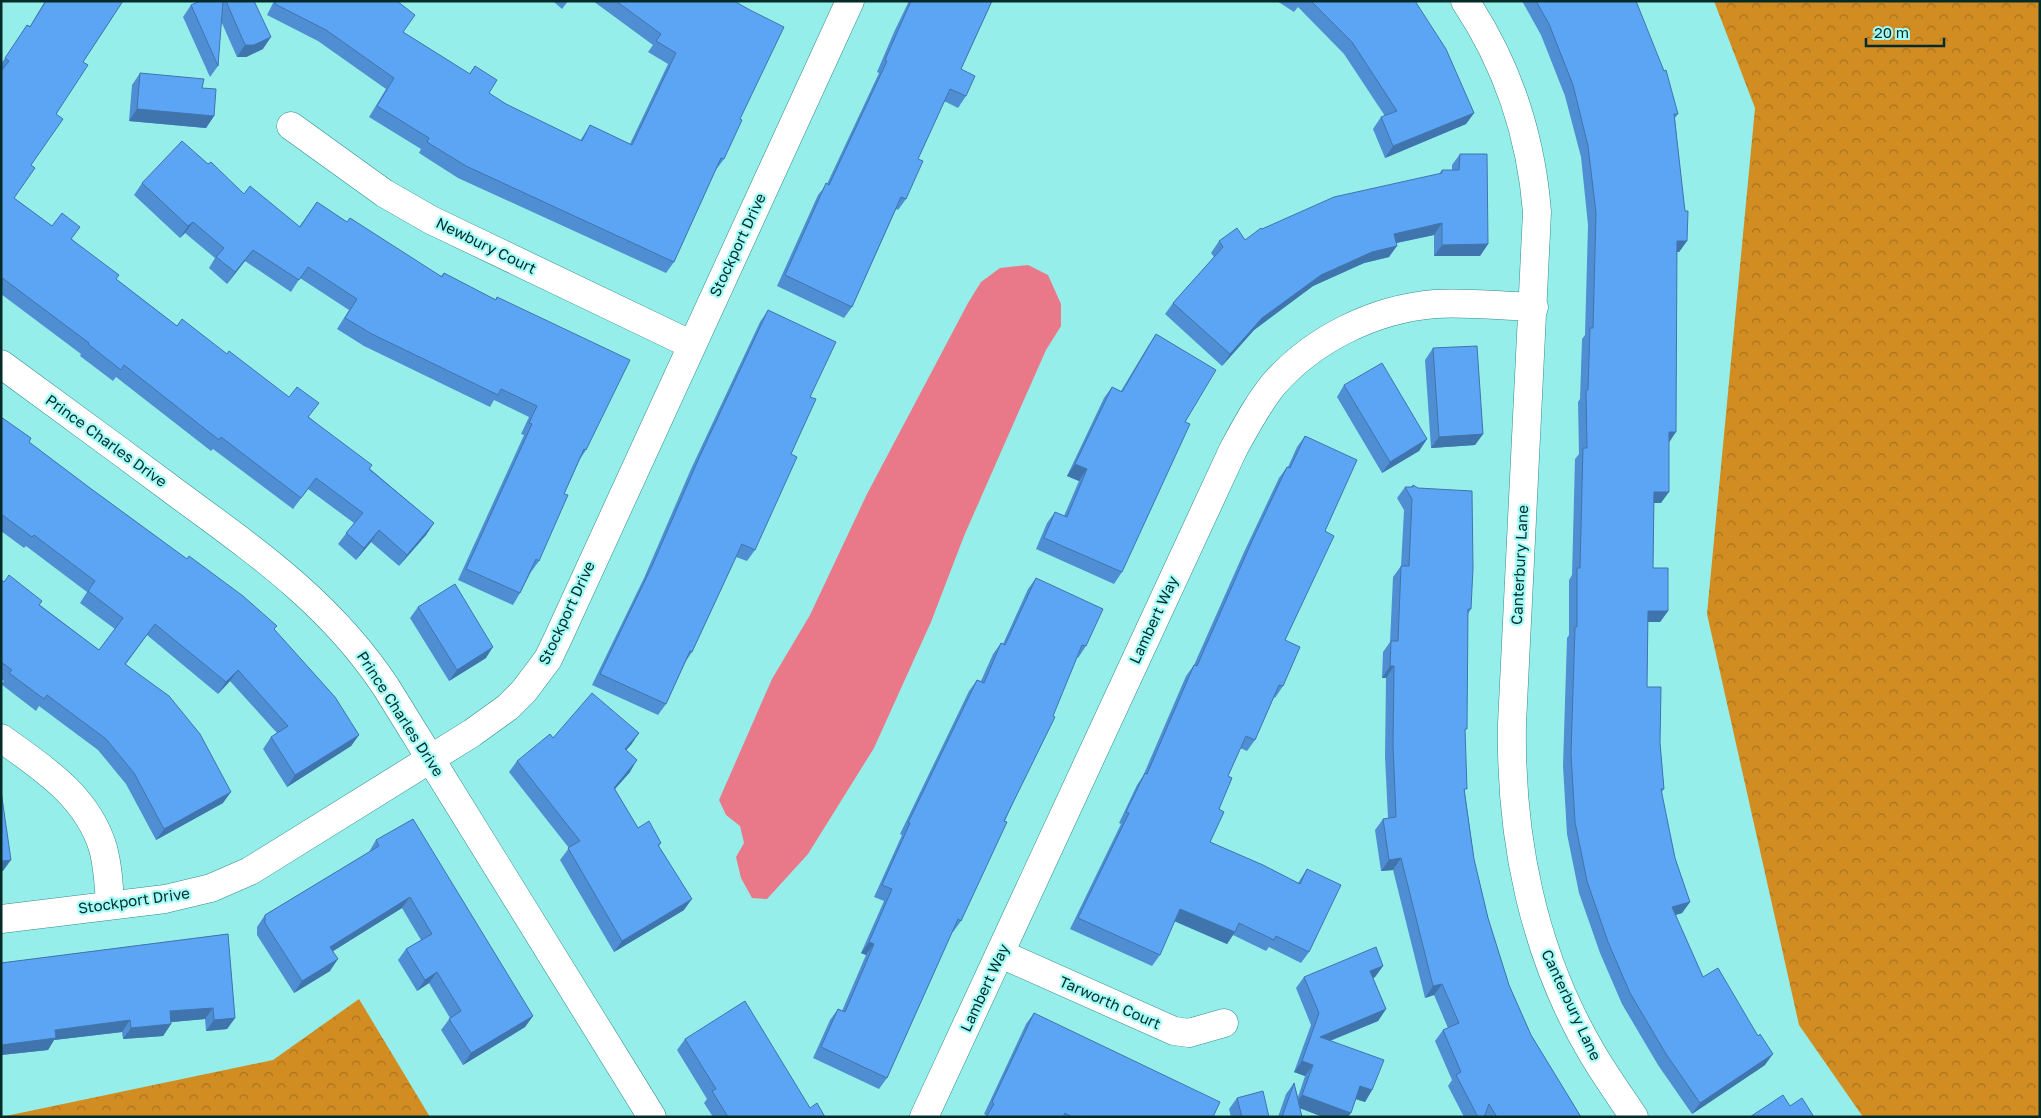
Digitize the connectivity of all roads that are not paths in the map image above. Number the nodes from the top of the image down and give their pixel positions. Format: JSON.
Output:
{"nodes":[{"id":1,"x":1465,"y":1,"type":"edge"},
{"id":2,"x":842,"y":4,"type":"edge"},
{"id":3,"x":292,"y":126,"type":"dead end"},
{"id":4,"x":1534,"y":307,"type":"junction"},
{"id":5,"x":692,"y":345,"type":"junction"},
{"id":6,"x":1,"y":364,"type":"edge"},
{"id":7,"x":1,"y":738,"type":"edge"},
{"id":8,"x":429,"y":759,"type":"junction"},
{"id":9,"x":110,"y":905,"type":"junction"},
{"id":10,"x":1,"y":919,"type":"edge"},
{"id":11,"x":1001,"y":954,"type":"junction"},
{"id":12,"x":1224,"y":1023,"type":"dead end"},
{"id":13,"x":652,"y":1117,"type":"edge"},
{"id":14,"x":924,"y":1117,"type":"edge"},
{"id":15,"x":1634,"y":1117,"type":"edge"}],
"edges":[{"from":1,"to":4,"type":"street","name":"Canterbury Lane"},
{"from":2,"to":5,"type":"street","name":"Stockport Drive"},
{"from":3,"to":5,"type":"street","name":"Newbury Court"},
{"from":4,"to":11,"type":"street","name":"Lambert Way"},
{"from":4,"to":15,"type":"street","name":"Canterbury Lane"},
{"from":5,"to":8,"type":"street","name":"Stockport Drive"},
{"from":6,"to":8,"type":"street","name":"Prince Charles Drive"},
{"from":7,"to":9,"type":"street"},
{"from":8,"to":9,"type":"street","name":"Stockport Drive"},
{"from":8,"to":13,"type":"street","name":"Prince Charles Drive"},
{"from":9,"to":10,"type":"street","name":"Stockport Drive"},
{"from":11,"to":12,"type":"street","name":"Tarworth Court"},
{"from":11,"to":14,"type":"street","name":"Lambert Way"}]}
